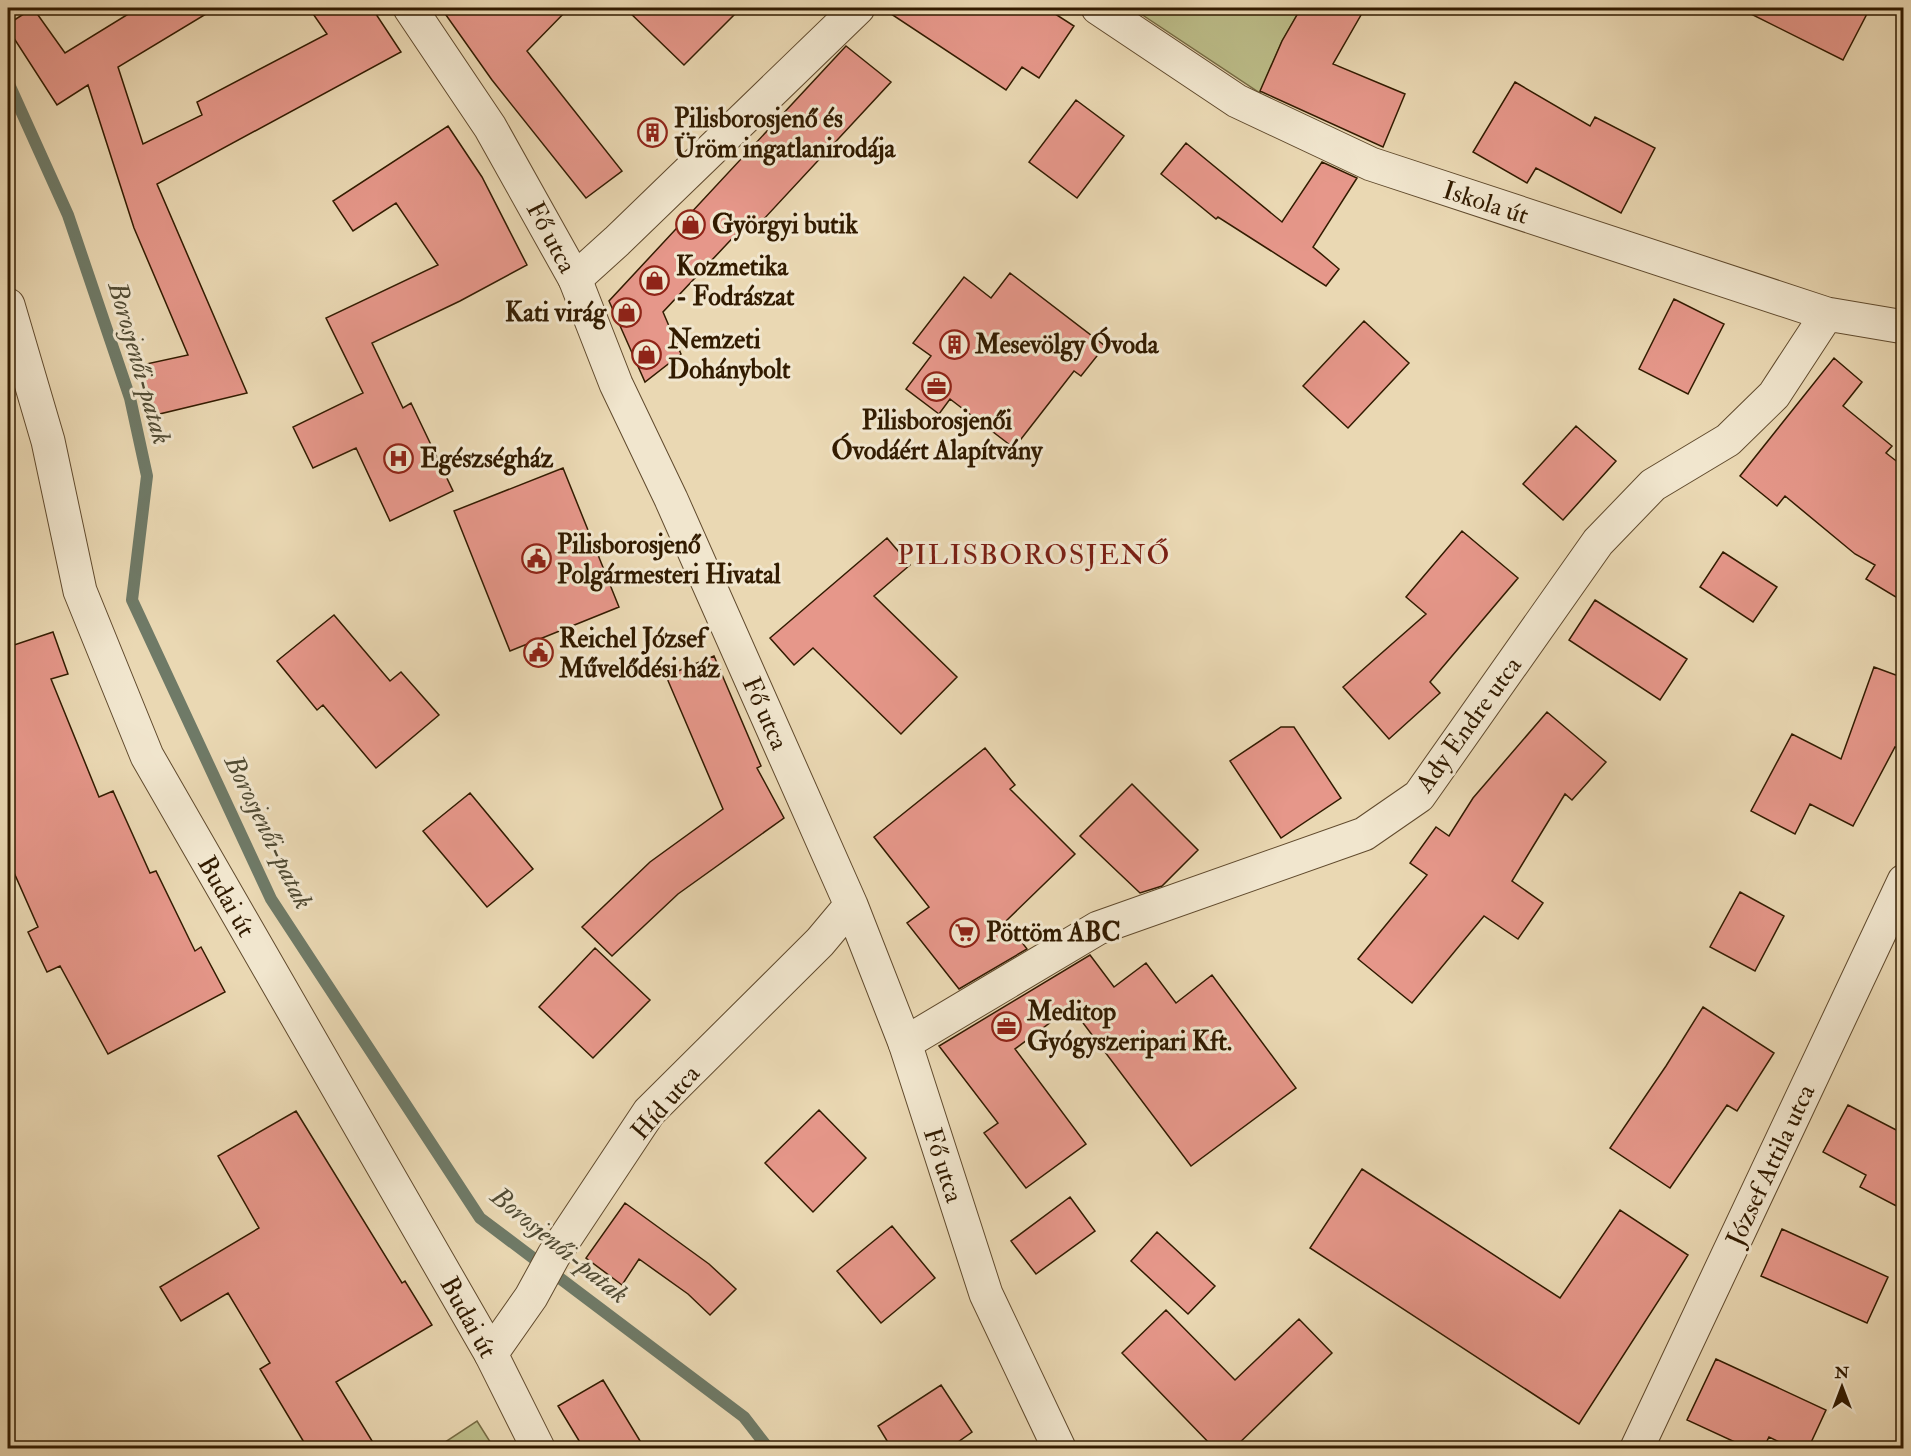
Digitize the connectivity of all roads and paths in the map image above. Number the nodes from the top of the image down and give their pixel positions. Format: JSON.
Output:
{"nodes":[{"id":1,"x":410,"y":8,"type":"edge"},
{"id":2,"x":858,"y":8,"type":"edge"},
{"id":3,"x":1098,"y":8,"type":"edge"},
{"id":4,"x":575,"y":279,"type":"junction"},
{"id":5,"x":8,"y":305,"type":"edge"},
{"id":6,"x":1827,"y":314,"type":"junction"},
{"id":7,"x":1904,"y":327,"type":"edge"},
{"id":8,"x":1904,"y":881,"type":"edge"},
{"id":9,"x":851,"y":905,"type":"junction"},
{"id":10,"x":905,"y":1043,"type":"junction"},
{"id":11,"x":491,"y":1354,"type":"junction"},
{"id":12,"x":538,"y":1449,"type":"edge"},
{"id":13,"x":1059,"y":1449,"type":"edge"},
{"id":14,"x":1636,"y":1449,"type":"edge"}],
"edges":[{"from":1,"to":4,"type":"street","name":"Fő utca"},
{"from":2,"to":4,"type":"street"},
{"from":3,"to":6,"type":"street","name":"Iskola út"},
{"from":4,"to":9,"type":"street","name":"Fő utca"},
{"from":5,"to":11,"type":"street","name":"Budai út"},
{"from":6,"to":7,"type":"street","name":"Iskola út"},
{"from":6,"to":10,"type":"street","name":"Ady Endre utca"},
{"from":8,"to":14,"type":"street","name":"József Attila utca"},
{"from":9,"to":10,"type":"street","name":"Fő utca"},
{"from":9,"to":11,"type":"street","name":"Híd utca"},
{"from":10,"to":13,"type":"street","name":"Fő utca"},
{"from":11,"to":12,"type":"street","name":"Budai út"}]}
